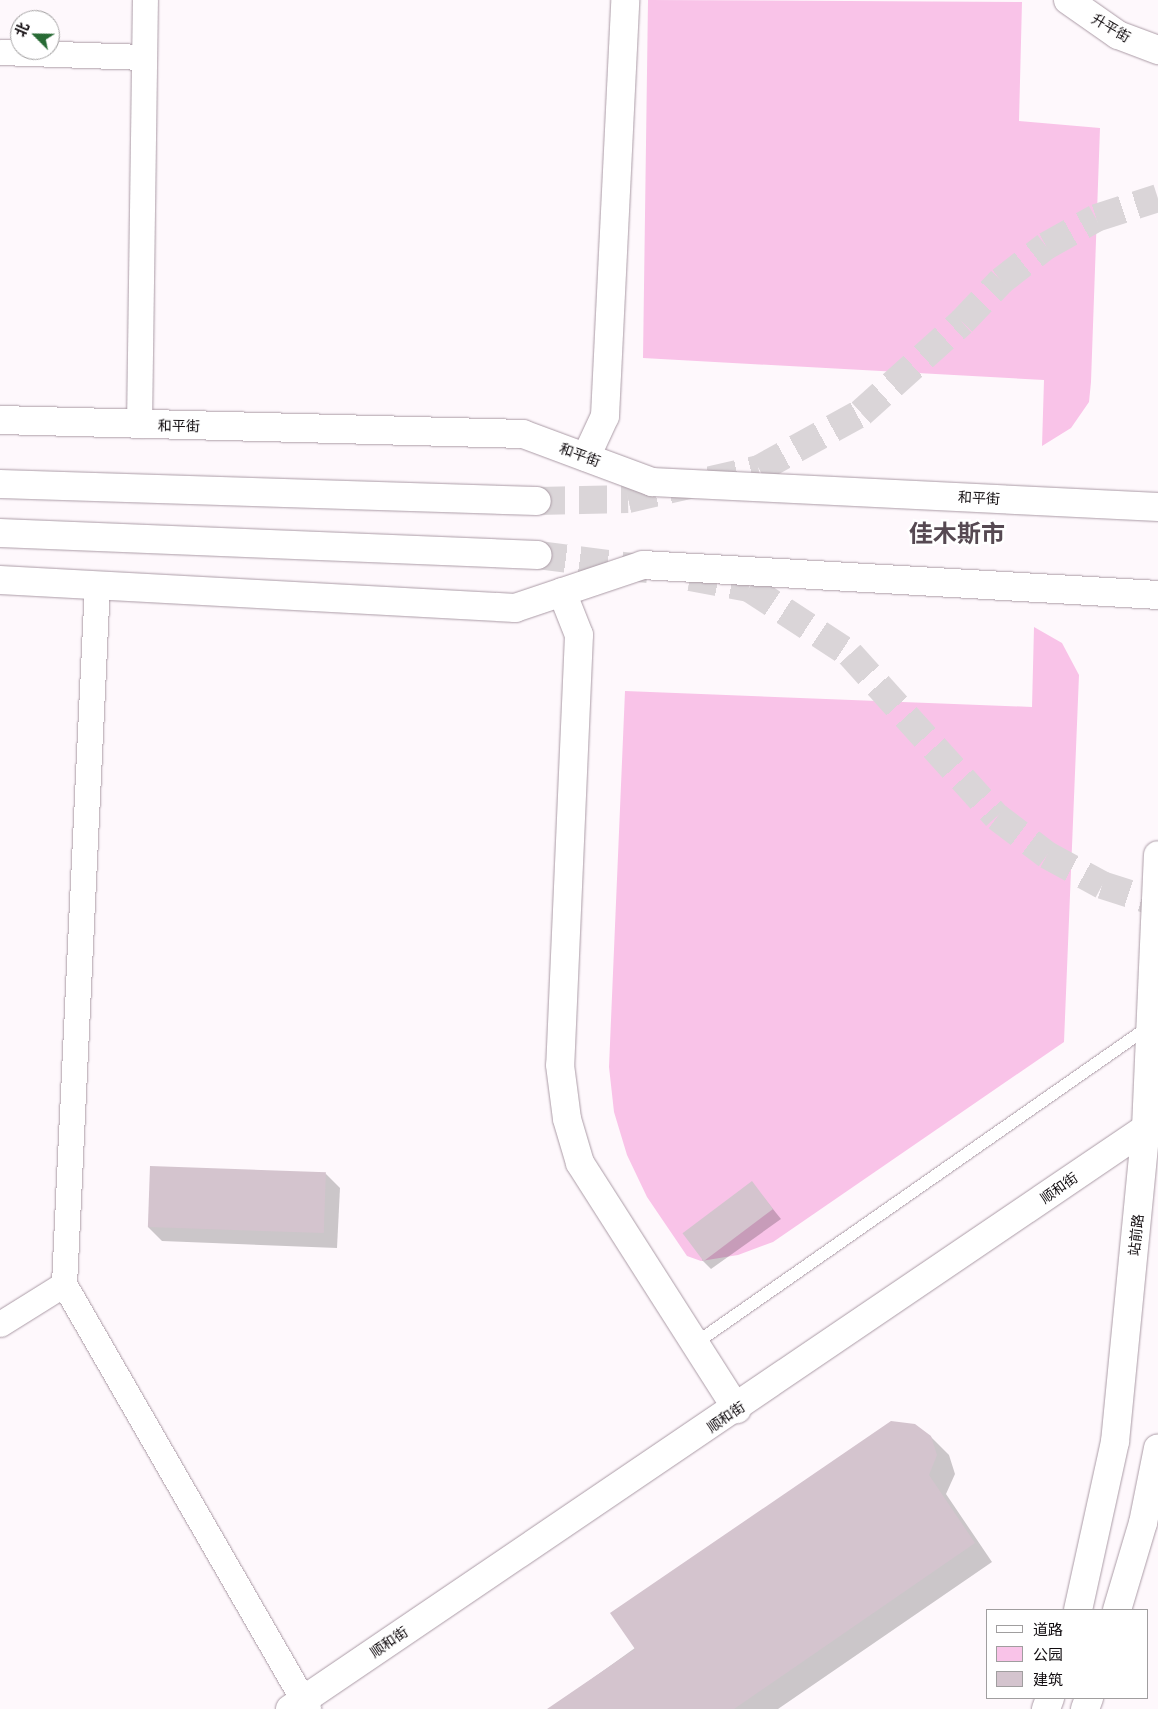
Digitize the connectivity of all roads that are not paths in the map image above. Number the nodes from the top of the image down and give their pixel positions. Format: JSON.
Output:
{"nodes":[{"id":1,"x":145,"y":0,"type":"edge"},
{"id":2,"x":625,"y":0,"type":"edge"},
{"id":3,"x":1068,"y":0,"type":"edge"},
{"id":4,"x":1158,"y":50,"type":"edge"},
{"id":5,"x":0,"y":52,"type":"edge"},
{"id":6,"x":143,"y":57,"type":"junction"},
{"id":7,"x":0,"y":420,"type":"edge"},
{"id":8,"x":140,"y":425,"type":"junction"},
{"id":9,"x":586,"y":457,"type":"junction"},
{"id":10,"x":0,"y":484,"type":"edge"},
{"id":11,"x":537,"y":501,"type":"tunnel mouth"},
{"id":12,"x":1158,"y":507,"type":"edge"},
{"id":13,"x":0,"y":533,"type":"edge"},
{"id":14,"x":538,"y":555,"type":"tunnel mouth"},
{"id":15,"x":0,"y":580,"type":"edge"},
{"id":16,"x":97,"y":584,"type":"junction"},
{"id":17,"x":562,"y":592,"type":"junction"},
{"id":18,"x":1158,"y":595,"type":"edge"},
{"id":19,"x":1158,"y":855,"type":"edge"},
{"id":20,"x":1150,"y":1026,"type":"junction"},
{"id":21,"x":1152,"y":1124,"type":"edge"},
{"id":22,"x":64,"y":1284,"type":"junction"},
{"id":23,"x":0,"y":1324,"type":"edge"},
{"id":24,"x":692,"y":1345,"type":"junction"},
{"id":25,"x":737,"y":1409,"type":"junction"},
{"id":26,"x":1158,"y":1448,"type":"edge"},
{"id":27,"x":1078,"y":1609,"type":"edge"},
{"id":28,"x":1117,"y":1609,"type":"edge"},
{"id":29,"x":300,"y":1706,"type":"edge"}],
"edges":[{"from":1,"to":6,"type":"street"},
{"from":2,"to":9,"type":"main road"},
{"from":3,"to":4,"type":"main road","name":"升平街"},
{"from":5,"to":6,"type":"street"},
{"from":6,"to":8,"type":"street"},
{"from":7,"to":8,"type":"main road","name":"和平街"},
{"from":8,"to":9,"type":"main road","name":"和平街"},
{"from":9,"to":12,"type":"main road","name":"和平街"},
{"from":10,"to":11,"type":"main road"},
{"from":13,"to":14,"type":"main road"},
{"from":15,"to":16,"type":"main road"},
{"from":16,"to":17,"type":"main road"},
{"from":16,"to":22,"type":"street"},
{"from":17,"to":18,"type":"main road"},
{"from":17,"to":24,"type":"main road"},
{"from":19,"to":20,"type":"main road","name":"站前路"},
{"from":20,"to":21,"type":"main road","name":"站前路"},
{"from":20,"to":24,"type":"lane"},
{"from":21,"to":25,"type":"main road","name":"顺和街"},
{"from":21,"to":27,"type":"main road","name":"站前路"},
{"from":22,"to":23,"type":"street"},
{"from":22,"to":29,"type":"street"},
{"from":24,"to":25,"type":"main road"},
{"from":25,"to":29,"type":"main road","name":"顺和街"},
{"from":26,"to":28,"type":"main road"}]}
